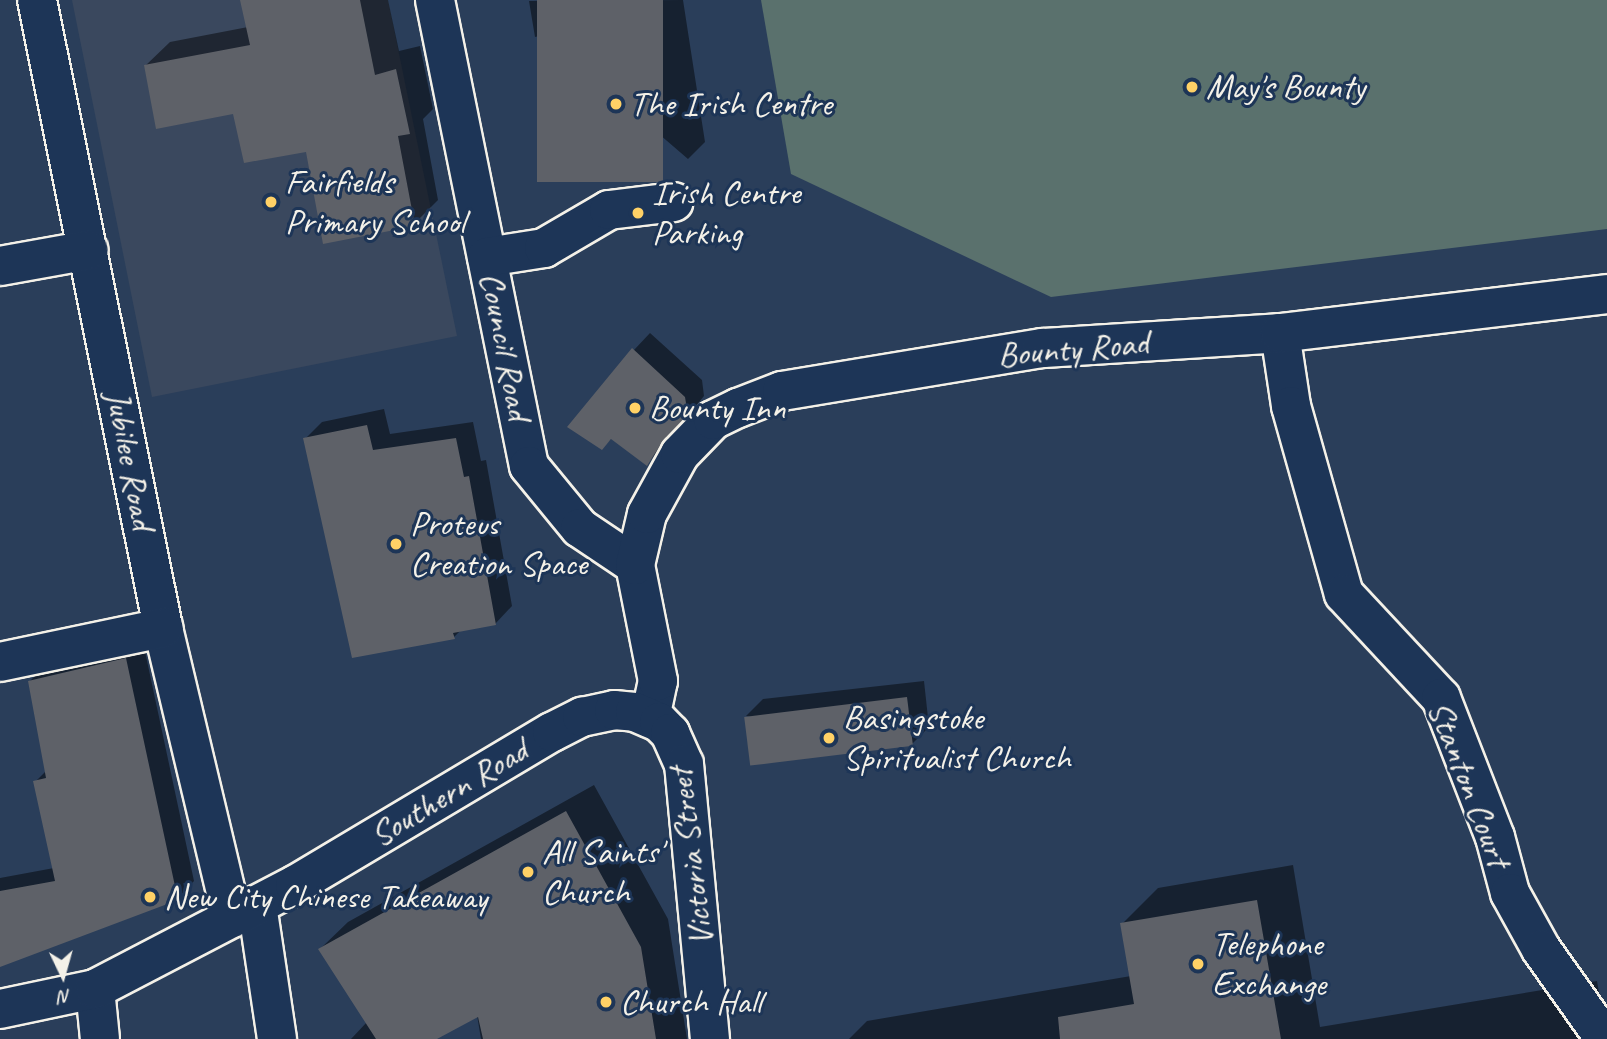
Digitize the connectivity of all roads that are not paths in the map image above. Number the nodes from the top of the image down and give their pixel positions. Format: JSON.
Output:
{"nodes":[{"id":1,"x":37,"y":0,"type":"edge"},
{"id":2,"x":435,"y":0,"type":"edge"},
{"id":3,"x":674,"y":202,"type":"dead end"},
{"id":4,"x":89,"y":250,"type":"junction"},
{"id":5,"x":487,"y":257,"type":"junction"},
{"id":6,"x":0,"y":266,"type":"edge"},
{"id":7,"x":1607,"y":294,"type":"edge"},
{"id":8,"x":1280,"y":333,"type":"junction"},
{"id":9,"x":635,"y":565,"type":"junction"},
{"id":10,"x":163,"y":628,"type":"junction"},
{"id":11,"x":0,"y":662,"type":"edge"},
{"id":12,"x":650,"y":718,"type":"junction"},
{"id":13,"x":244,"y":912,"type":"junction"},
{"id":14,"x":95,"y":989,"type":"junction"},
{"id":15,"x":0,"y":1009,"type":"edge"},
{"id":16,"x":100,"y":1039,"type":"edge"},
{"id":17,"x":277,"y":1039,"type":"edge"},
{"id":18,"x":710,"y":1039,"type":"edge"},
{"id":19,"x":1605,"y":1039,"type":"edge"}],
"edges":[{"from":1,"to":4,"type":"street","name":"Jubilee Road"},
{"from":2,"to":5,"type":"street","name":"Council Road"},
{"from":3,"to":5,"type":"street"},
{"from":4,"to":6,"type":"street"},
{"from":4,"to":10,"type":"street","name":"Jubilee Road"},
{"from":5,"to":9,"type":"street","name":"Council Road"},
{"from":7,"to":8,"type":"street","name":"Bounty Road"},
{"from":8,"to":9,"type":"street","name":"Bounty Road"},
{"from":8,"to":19,"type":"street","name":"Stanton Court"},
{"from":9,"to":12,"type":"street"},
{"from":10,"to":11,"type":"street"},
{"from":10,"to":13,"type":"street","name":"Jubilee Road"},
{"from":12,"to":13,"type":"street","name":"Southern Road"},
{"from":12,"to":18,"type":"street","name":"Victoria Street"},
{"from":13,"to":14,"type":"street","name":"Southern Road"},
{"from":13,"to":17,"type":"street"},
{"from":14,"to":15,"type":"street","name":"Southern Road"},
{"from":14,"to":16,"type":"street"}]}
